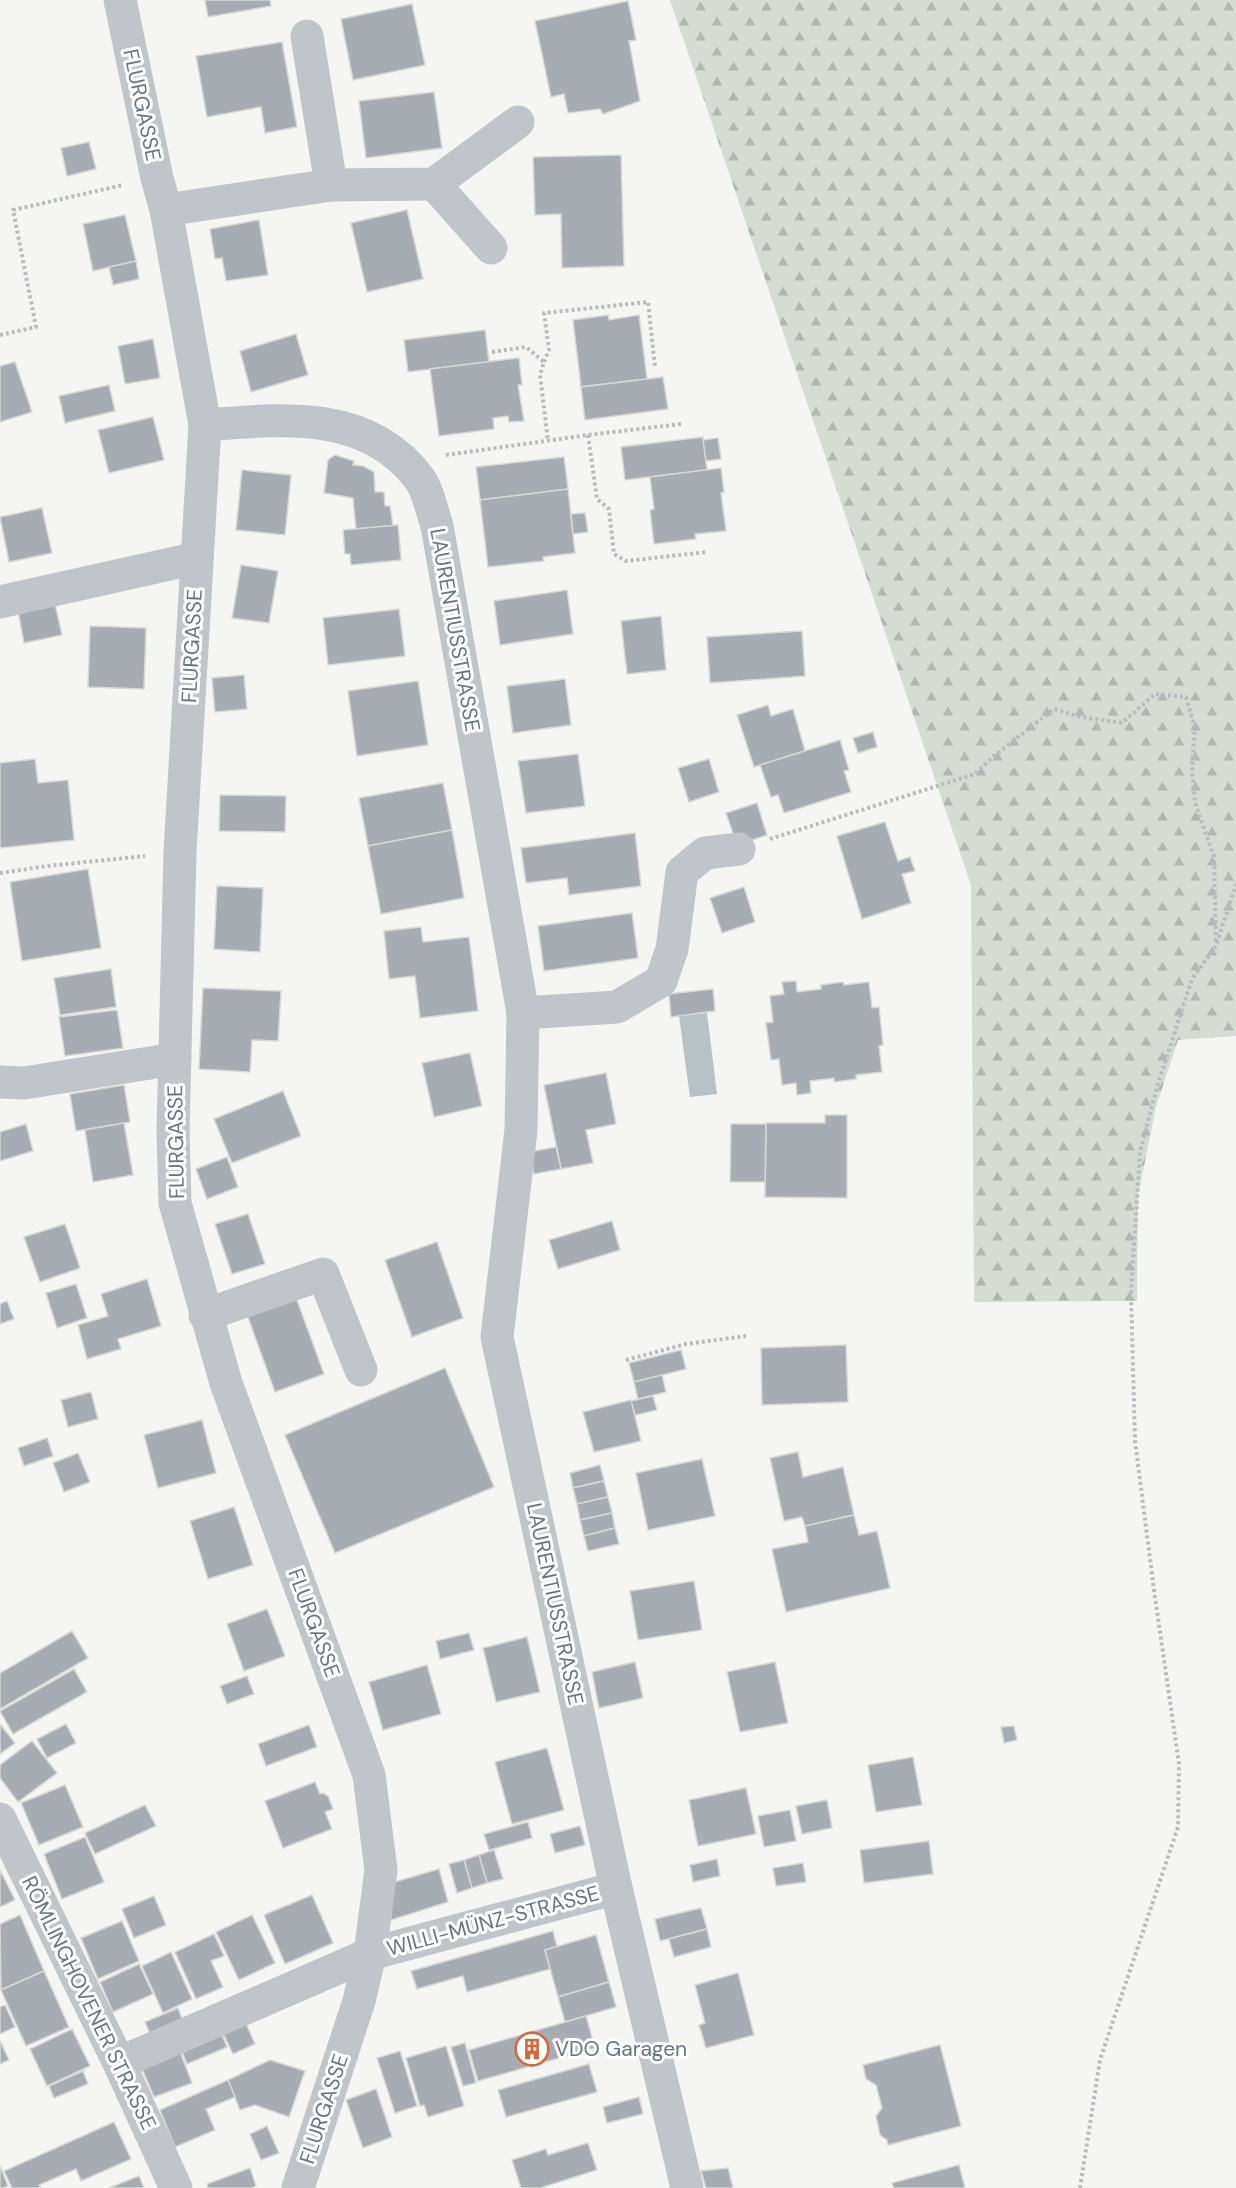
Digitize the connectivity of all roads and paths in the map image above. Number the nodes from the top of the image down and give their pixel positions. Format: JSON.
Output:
{"nodes":[{"id":1,"x":120,"y":0,"type":"edge"},
{"id":2,"x":308,"y":36,"type":"dead end"},
{"id":3,"x":519,"y":122,"type":"dead end"},
{"id":4,"x":157,"y":178,"type":"junction"},
{"id":5,"x":434,"y":184,"type":"junction"},
{"id":6,"x":331,"y":185,"type":"junction"},
{"id":7,"x":166,"y":210,"type":"junction"},
{"id":8,"x":491,"y":248,"type":"dead end"},
{"id":9,"x":0,"y":335,"type":"edge"},
{"id":10,"x":492,"y":351,"type":"dead end"},
{"id":11,"x":544,"y":362,"type":"junction"},
{"id":12,"x":655,"y":367,"type":"dead end"},
{"id":13,"x":681,"y":424,"type":"dead end"},
{"id":14,"x":205,"y":425,"type":"junction"},
{"id":15,"x":588,"y":435,"type":"junction"},
{"id":16,"x":548,"y":441,"type":"junction"},
{"id":17,"x":404,"y":462,"type":"junction"},
{"id":18,"x":707,"y":552,"type":"dead end"},
{"id":19,"x":197,"y":558,"type":"junction"},
{"id":20,"x":0,"y":602,"type":"edge"},
{"id":21,"x":739,"y":849,"type":"joint"},
{"id":22,"x":180,"y":852,"type":"junction"},
{"id":23,"x":0,"y":873,"type":"edge"},
{"id":24,"x":1236,"y":884,"type":"edge"},
{"id":25,"x":1216,"y":946,"type":"junction"},
{"id":26,"x":523,"y":1013,"type":"junction"},
{"id":27,"x":175,"y":1059,"type":"junction"},
{"id":28,"x":0,"y":1082,"type":"edge"},
{"id":29,"x":205,"y":1315,"type":"junction"},
{"id":30,"x":746,"y":1336,"type":"dead end"},
{"id":31,"x":626,"y":1360,"type":"dead end"},
{"id":32,"x":361,"y":1370,"type":"dead end"},
{"id":33,"x":0,"y":1819,"type":"edge"},
{"id":34,"x":616,"y":1888,"type":"junction"},
{"id":35,"x":370,"y":1954,"type":"junction"},
{"id":36,"x":119,"y":2062,"type":"junction"},
{"id":37,"x":176,"y":2188,"type":"edge"},
{"id":38,"x":298,"y":2188,"type":"edge"},
{"id":39,"x":687,"y":2188,"type":"edge"},
{"id":40,"x":1080,"y":2188,"type":"edge"}],
"edges":[{"from":1,"to":4,"type":"street","name":"FLURGASSE"},
{"from":2,"to":6,"type":"street"},
{"from":3,"to":5,"type":"street"},
{"from":4,"to":7,"type":"street","name":"FLURGASSE"},
{"from":4,"to":9,"type":"path"},
{"from":5,"to":6,"type":"street"},
{"from":5,"to":8,"type":"street"},
{"from":6,"to":7,"type":"street"},
{"from":7,"to":14,"type":"street","name":"FLURGASSE"},
{"from":10,"to":11,"type":"path"},
{"from":11,"to":12,"type":"path"},
{"from":11,"to":16,"type":"path"},
{"from":13,"to":15,"type":"path"},
{"from":14,"to":17,"type":"street","name":"LAURENTIUSSTRASSE"},
{"from":14,"to":19,"type":"street","name":"FLURGASSE"},
{"from":15,"to":16,"type":"path"},
{"from":15,"to":18,"type":"path"},
{"from":16,"to":17,"type":"path"},
{"from":17,"to":26,"type":"street","name":"LAURENTIUSSTRASSE"},
{"from":19,"to":20,"type":"street","name":"FLURGASSE"},
{"from":19,"to":22,"type":"street","name":"FLURGASSE"},
{"from":21,"to":25,"type":"path"},
{"from":21,"to":26,"type":"street"},
{"from":22,"to":23,"type":"path"},
{"from":22,"to":27,"type":"street","name":"FLURGASSE"},
{"from":24,"to":25,"type":"path"},
{"from":25,"to":40,"type":"path"},
{"from":26,"to":34,"type":"street","name":"LAURENTIUSSTRASSE"},
{"from":27,"to":28,"type":"street","name":"FLURGASSE"},
{"from":27,"to":29,"type":"street","name":"FLURGASSE"},
{"from":29,"to":32,"type":"street"},
{"from":29,"to":35,"type":"street","name":"FLURGASSE"},
{"from":30,"to":31,"type":"path"},
{"from":33,"to":36,"type":"street","name":"RÖMLINGHOVENER STRASSE"},
{"from":34,"to":35,"type":"street","name":"WILLI-MÜNZ-STRASSE"},
{"from":34,"to":39,"type":"street","name":"LAURENTIUSSTRASSE"},
{"from":35,"to":36,"type":"street","name":"WILLI-MÜNZ-STRASSE"},
{"from":35,"to":38,"type":"street","name":"FLURGASSE"},
{"from":36,"to":37,"type":"street","name":"RÖMLINGHOVENER STRASSE"}]}
